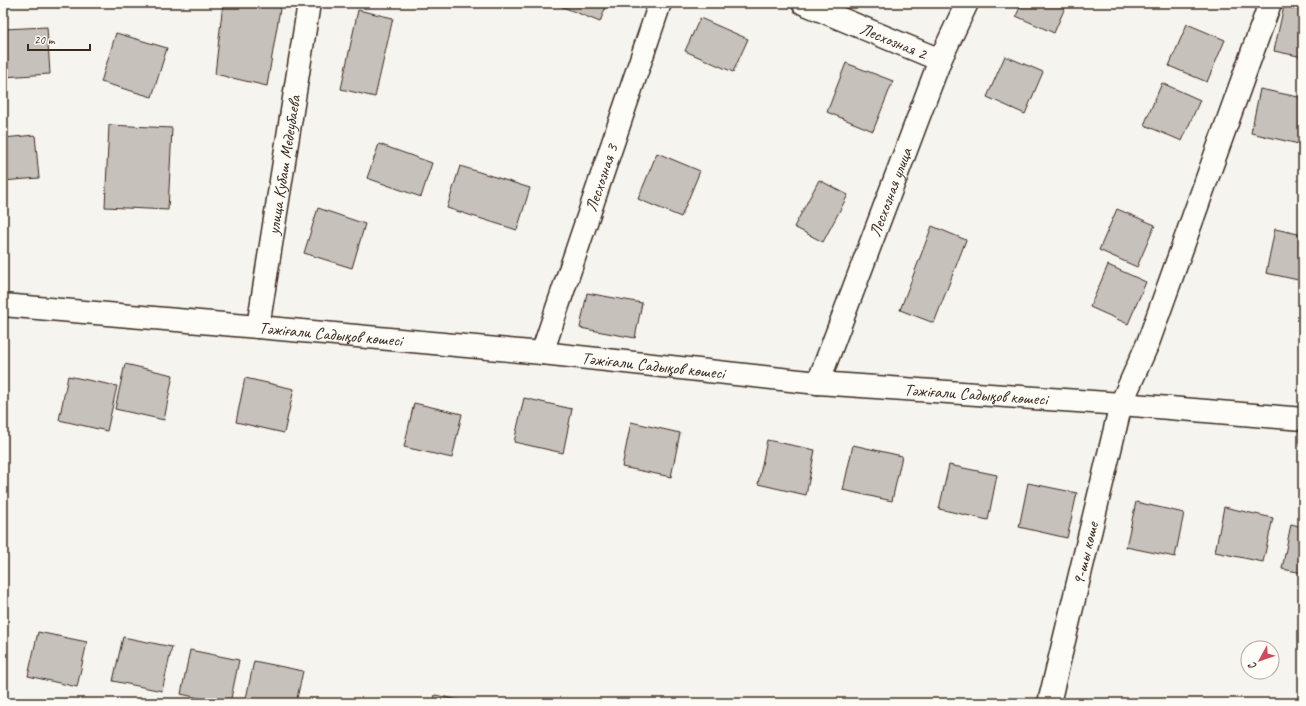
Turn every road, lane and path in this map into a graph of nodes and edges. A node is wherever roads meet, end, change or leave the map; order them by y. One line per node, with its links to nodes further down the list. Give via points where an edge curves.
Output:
1 (308, 3): 8 (street, улица Кубаш Медеубаева)
2 (660, 3): 9 (street, Лесхозная 3)
3 (803, 3): 6 (street, Лесхозная 2)
4 (967, 3): 6 (street, Лесхозная улица)
5 (1270, 3): 11 (street, 9-шы көше, via 1148,343)
6 (940, 60): 10 (street, Лесхозная улица)
7 (3, 305): 8 (street, Тәжіғали Садықов көшесі)
8 (258, 327): 9 (street, Тәжіғали Садықов көшесі)
9 (542, 353): 10 (street, Тәжіғали Садықов көшесі)
10 (818, 383): 11 (street, Тәжіғали Садықов көшесі)
11 (1121, 404): 12 (street, Тәжіғали Садықов көшесі); 13 (street, 9-шы көше)
12 (1303, 419)
13 (1049, 703)

